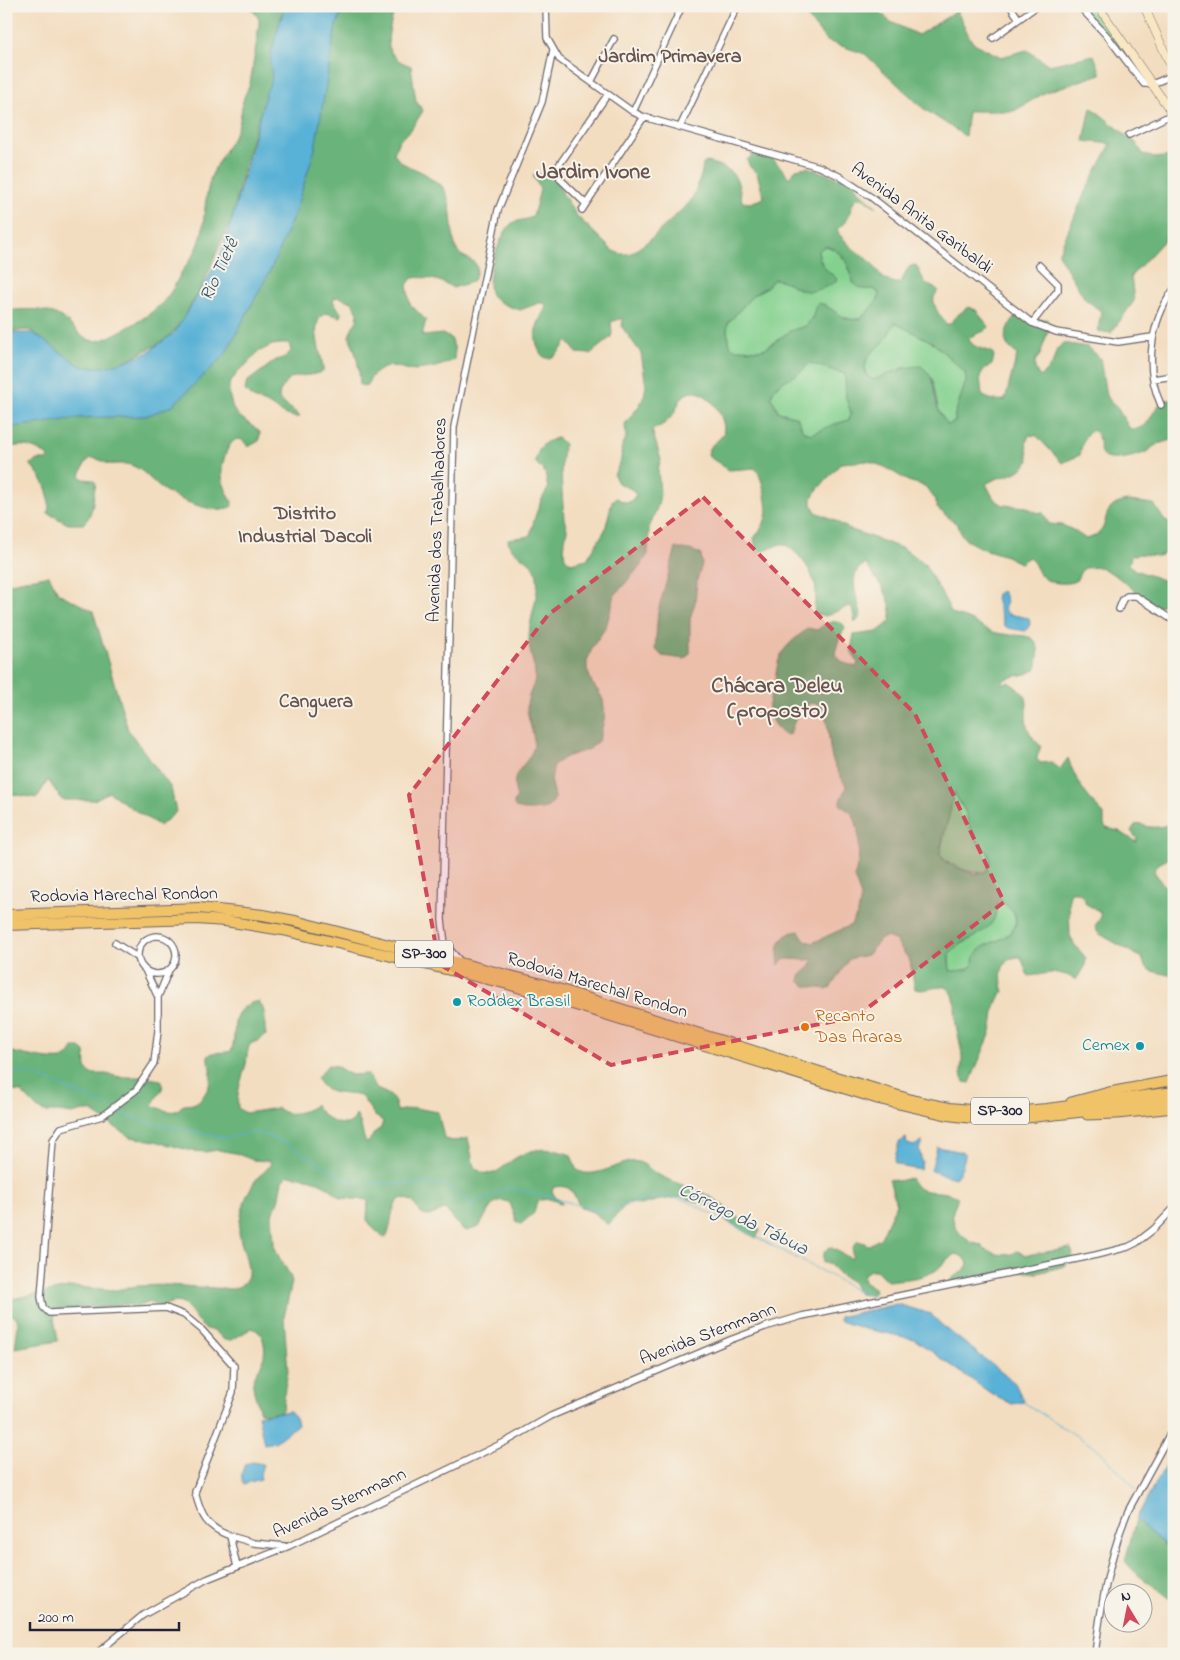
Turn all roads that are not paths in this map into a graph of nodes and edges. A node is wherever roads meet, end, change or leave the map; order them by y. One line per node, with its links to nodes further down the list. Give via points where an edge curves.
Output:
1 (546, 6): 12 (street, via 547,38)
2 (682, 6): 17 (street)
3 (729, 6): 20 (street, via 736,9)
4 (1010, 6): 9 (street)
5 (1037, 6): 9 (street)
6 (1078, 6): 15 (street, via 1108,37 1144,84)
7 (1098, 6): 15 (street)
8 (1144, 6): 13 (street)
9 (1019, 19): 10 (street)
10 (993, 38)
11 (614, 39): 14 (street)
12 (553, 50): 14 (street, Avenida Anita Garibaldi, via 559,59); 34 (street, Avenida dos Trabalhadores, via 542,102 498,210 454,427 442,920)
13 (1174, 74): 15 (street)
14 (591, 82): 16 (street, Avenida Anita Garibaldi)
15 (1152, 84): 18 (street)
16 (608, 94): 17 (street, Avenida Anita Garibaldi); 19 (street, via 559,165 560,179 584,207)
17 (633, 112): 19 (street, Avenida Anita Garibaldi)
18 (1173, 115): 21 (street)
19 (644, 117): 20 (street, Avenida Anita Garibaldi)
20 (680, 127): 24 (street, Avenida Anita Garibaldi, via 820,167 839,176 871,197)
21 (1129, 135)
22 (1039, 265): 24 (street, via 1058,284 1058,290)
23 (1174, 289): 25 (street)
24 (1032, 323): 25 (street, Avenida Anita Garibaldi, via 1056,332 1118,342)
25 (1152, 337): 27 (street)
26 (1174, 376): 27 (street)
27 (1153, 379): 28 (street)
28 (1161, 405)
29 (1119, 609): 30 (street, via 1123,598 1136,596)
30 (1174, 621)
31 (6, 916): 35 (highway, Rodovia Marechal Rondon / SP-300, via 173,908 230,910 295,921)
32 (6, 925): 45 (highway, Rodovia Marechal Rondon / SP-300, via 197,919 283,930 508,984 913,1108 981,1119 1012,1119)
33 (116, 943): 36 (street)
34 (445, 944): 35 (street, via 438,951); 37 (street)
35 (427, 954): 37 (highway, Rodovia Marechal Rondon / SP-300)
36 (137, 957): 38 (street, via 144,941 163,937 176,952 174,965); 39 (street)
37 (461, 963): 45 (highway, Rodovia Marechal Rondon / SP-300, via 542,984 915,1101 981,1111)
38 (169, 970): 39 (street, via 158,974); 40 (street)
39 (146, 972): 40 (street)
40 (158, 997): 48 (street, via 154,1063 136,1090 102,1116 61,1128 53,1140 41,1297 43,1307 50,1313 166,1308 184,1315 202,1330 234,1366 233,1392 195,1492 205,1521)
41 (1174, 1080): 45 (main road, via 1109,1092)
42 (1174, 1092): 45 (highway, Rodovia Marechal Rondon / SP-300)
43 (1174, 1099): 45 (highway, Rodovia Marechal Rondon / SP-300)
44 (1174, 1108): 45 (main road, via 1116,1114)
45 (1048, 1112)
46 (1174, 1208): 49 (street, Avenida Stemmann, via 1154,1229 1128,1247 802,1316 730,1340 551,1416)
47 (1174, 1426): 52 (street, via 1128,1511 1112,1554)
48 (230, 1536): 49 (street); 50 (street)
49 (287, 1547): 50 (street, Avenida Stemmann)
50 (237, 1567): 51 (street, Avenida Stemmann, via 160,1604)
51 (96, 1654)
52 (1095, 1654)

